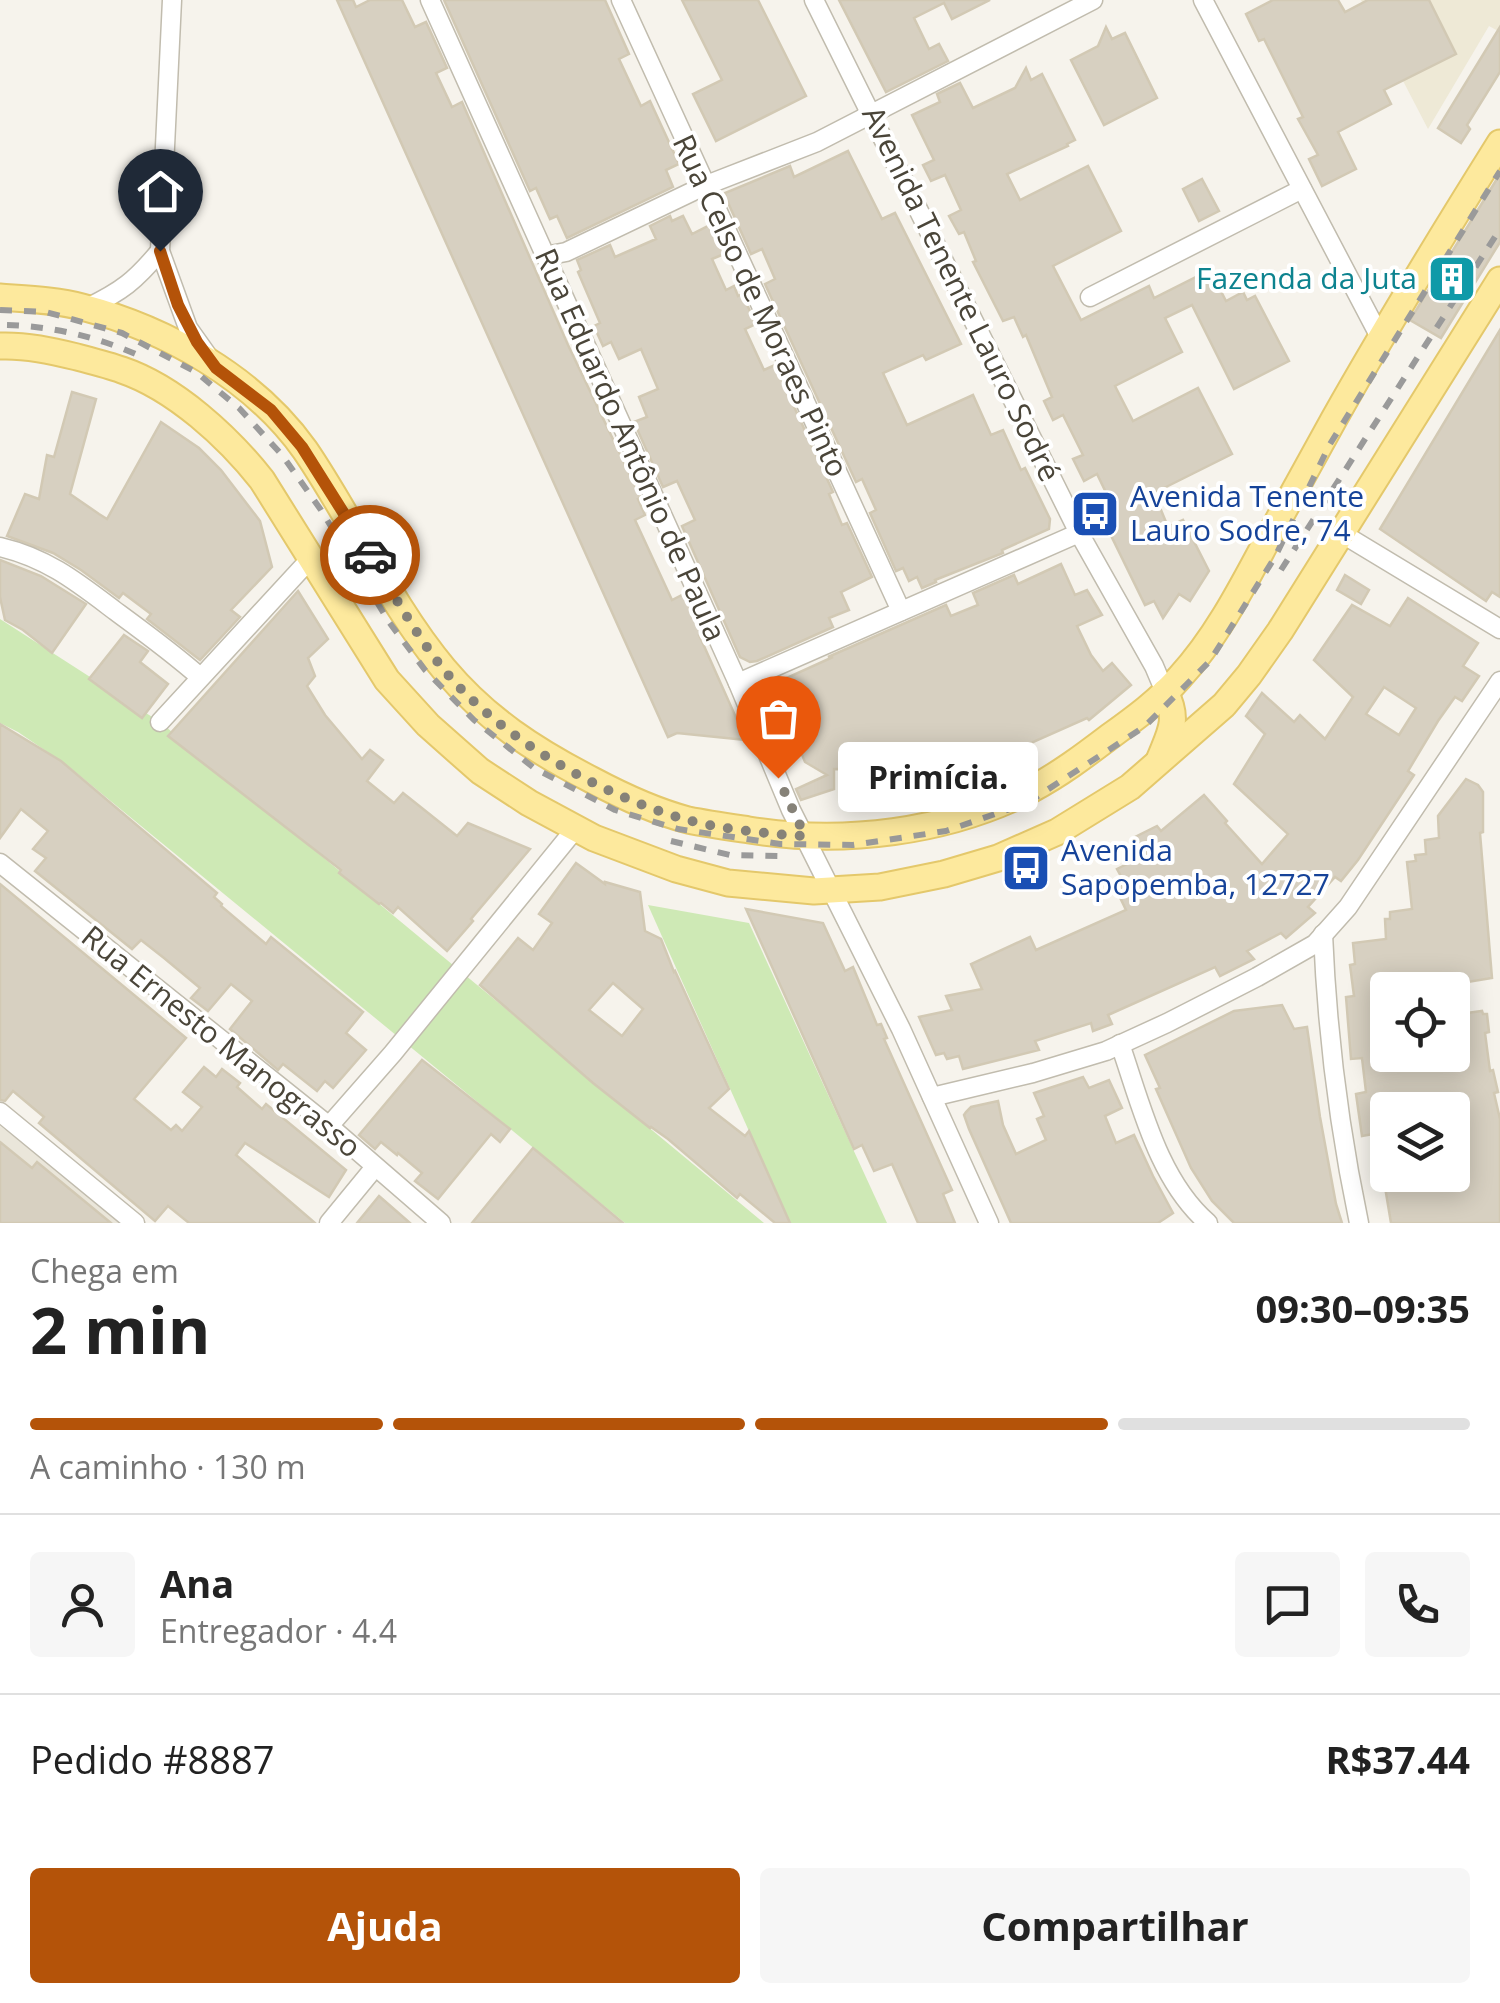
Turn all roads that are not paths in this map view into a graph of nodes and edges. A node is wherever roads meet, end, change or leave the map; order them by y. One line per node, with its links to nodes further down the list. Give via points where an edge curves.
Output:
1 (172, 0): 11 (street)
2 (430, 0): 12 (street, Rua Eduardo Antônio de Paula)
3 (621, 0): 9 (street, Rua Celso de Moraes Pinto)
4 (814, 0): 7 (street, Avenida Tenente Lauro Sodré)
5 (1093, 0): 7 (street)
6 (1203, 0): 10 (street)
7 (872, 114): 9 (street); 20 (street, Avenida Tenente Lauro Sodré)
8 (1500, 144): 17 (main road)
9 (704, 186): 12 (street); 24 (street, Rua Celso de Moraes Pinto)
10 (1302, 189): 14 (street); 17 (street)
11 (160, 251): 16 (street, via 119,292); 19 (street, via 188,328)
12 (545, 256): 28 (street, Rua Eduardo Antônio de Paula)
13 (1500, 280): 21 (main road)
14 (1090, 296)
15 (0, 297): 16 (main road)
16 (87, 308): 19 (main road, via 180,344)
17 (1380, 338): 29 (main road, via 1230,608)
18 (0, 346): 23 (main road, via 125,370 171,395 240,452)
19 (216, 368): 33 (main road, via 271,410 302,447 441,666 507,731 623,796 685,819)
20 (1079, 533): 24 (street); 29 (street, Avenida Tenente Lauro Sodré)
21 (1341, 533): 25 (street); 31 (main road, via 1250,675)
22 (0, 547): 26 (street, via 60,570)
23 (312, 558): 26 (street); 32 (main road, via 386,680 428,725 480,771)
24 (901, 611): 28 (street)
25 (1500, 629)
26 (200, 677): 30 (street)
27 (1500, 681): 36 (street, via 1348,907)
28 (738, 682): 33 (street, Rua Eduardo Antônio de Paula)
29 (1164, 692): 31 (main road, via 1174,716); 33 (main road, via 1072,766 1028,791 925,826)
30 (160, 722)
31 (1158, 762): 35 (main road, via 1057,832 998,858 880,887)
32 (576, 828): 35 (main road, via 728,883); 40 (street)
33 (805, 836): 35 (street, Rua Eduardo Antônio de Paula)
34 (0, 863): 40 (street, Rua Ernesto Manograsso)
35 (832, 890): 38 (street, Rua Eduardo Antônio de Paula)
36 (1323, 934): 37 (street, via 1257,977); 47 (street, via 1345,1159)
37 (1120, 1044): 38 (street); 46 (street, via 1170,1174)
38 (932, 1097): 45 (street, Rua Eduardo Antônio de Paula)
39 (0, 1112): 42 (street)
40 (329, 1126): 41 (street, Rua Ernesto Manograsso)
41 (375, 1167): 43 (street); 44 (street, Rua Ernesto Manograsso)
42 (135, 1223)
43 (330, 1223)
44 (442, 1223)
45 (990, 1223)
46 (1208, 1223)
47 (1359, 1223)

